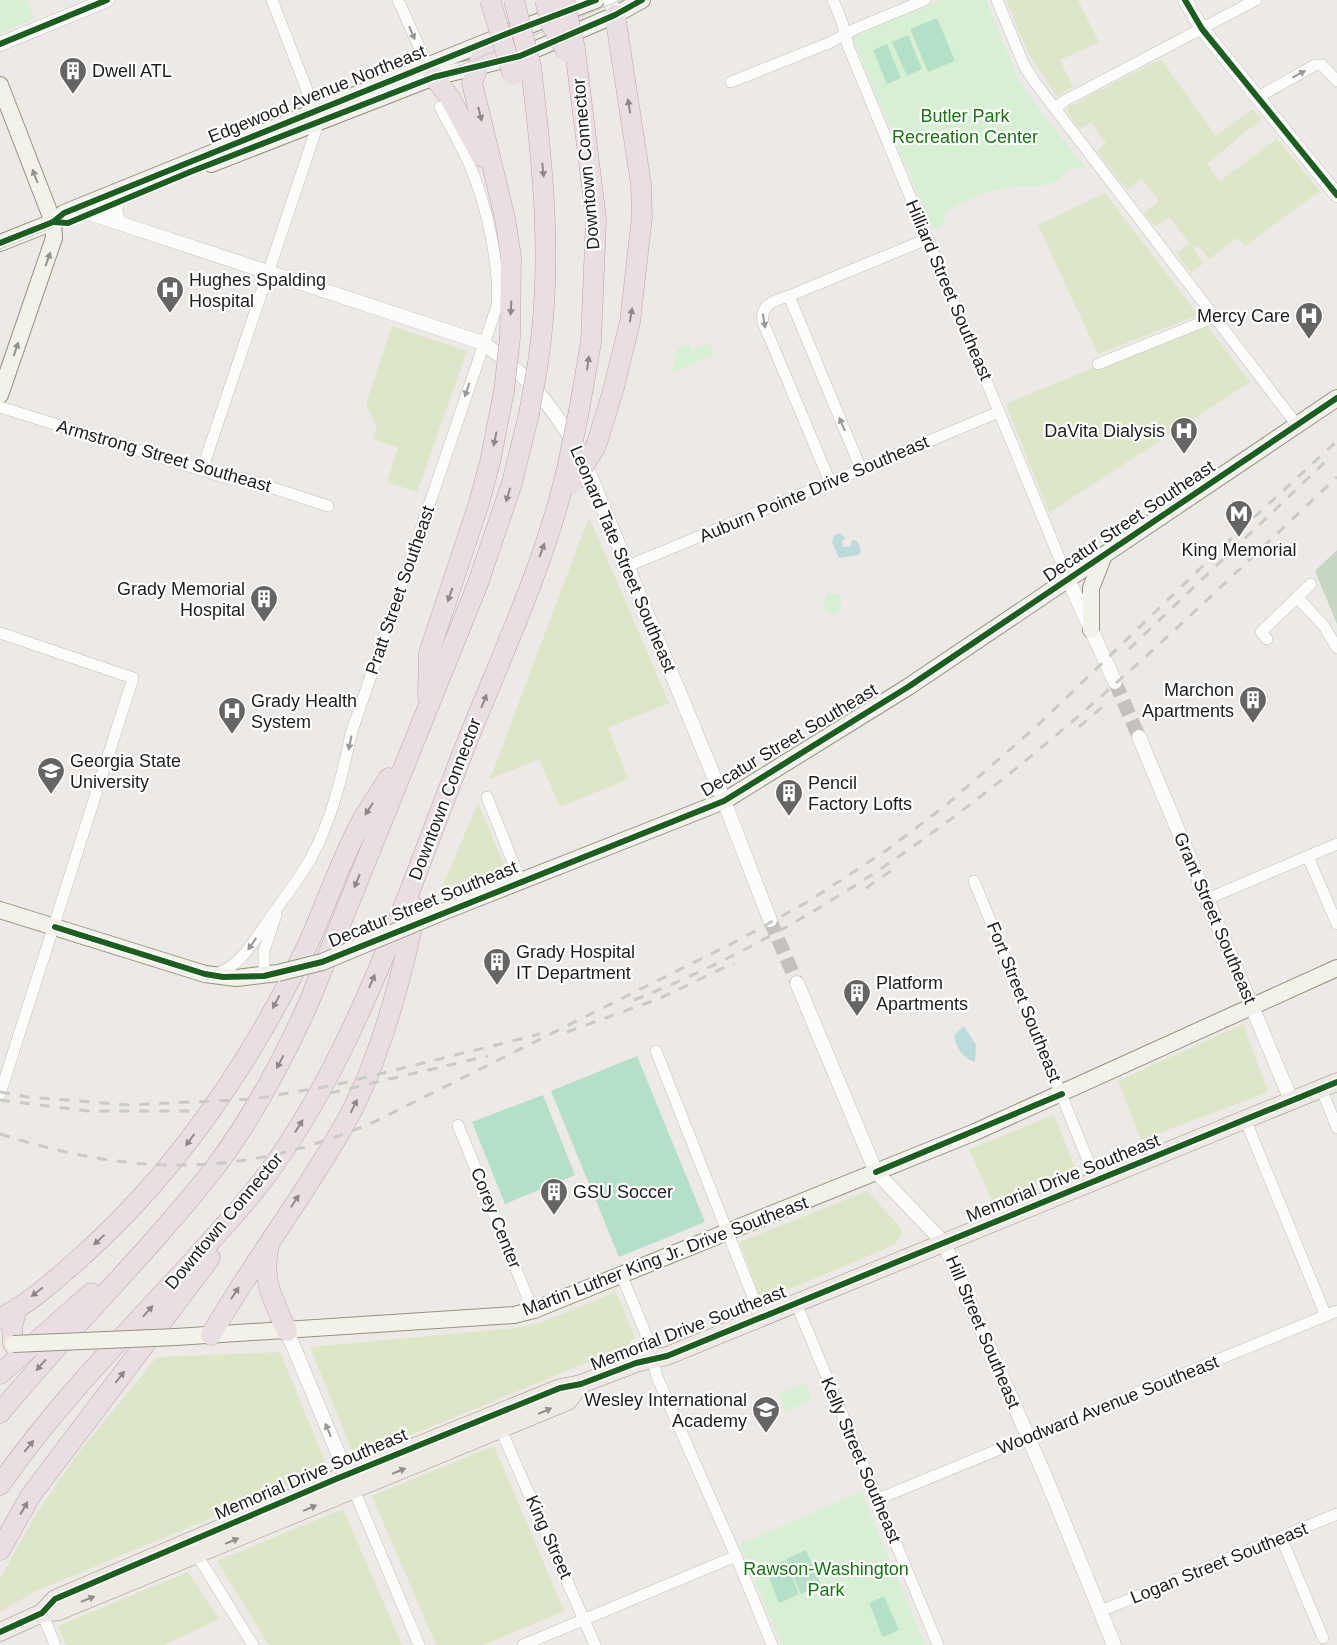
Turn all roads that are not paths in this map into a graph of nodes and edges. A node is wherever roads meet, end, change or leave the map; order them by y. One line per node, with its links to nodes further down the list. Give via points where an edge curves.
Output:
1 (107, 0): 19 (street)
2 (272, 0): 30 (street)
3 (398, 0): 23 (street, one-way to 23)
4 (490, 0): 22 (highway, bridge)
5 (514, 0): 22 (highway, bridge)
6 (545, 0): 20 (highway, bridge, via 551,24)
7 (564, 0): 20 (highway, bridge)
8 (596, 0): 17 (main road, Edgewood Avenue Northeast)
9 (642, 0): 15 (main road, Edgewood Avenue Northeast)
10 (833, 0): 18 (street, Hilliard Street Southeast)
11 (925, 0): 18 (street)
12 (997, 0): 29 (street, via 1024,65)
13 (1185, 0): 16 (street)
14 (1256, 0): 16 (street)
15 (612, 8): 21 (main road, Edgewood Avenue Northeast, via 520,56); 51 (highway, one-way to 15, bridge, via 596,446 630,322 642,217 641,184)
16 (1202, 29): 27 (street); 29 (street)
17 (506, 34): 21 (highway, via 486,51); 23 (main road, Edgewood Avenue Northeast)
18 (845, 34): 25 (street); 37 (street, Hilliard Street Southeast)
19 (0, 44)
20 (571, 51): 51 (highway, Downtown Connector, one-way to 20, bridge, via 591,342 596,248 596,219 577,70)
21 (476, 67): 23 (main road, Edgewood Avenue Northeast); 31 (highway, one-way to 31, via 472,83)
22 (522, 71): 64 (highway, one-way to 64, bridge, via 537,122 546,232 538,363 522,447 498,527)
23 (430, 72): 30 (main road, Edgewood Avenue Northeast); 31 (highway, via 450,98 473,138)
24 (1337, 81): 27 (street, one-way to 24, via 1315,65 1322,65)
25 (731, 82)
26 (0, 85): 35 (main road, one-way to 26)
27 (1258, 97): 32 (street)
28 (440, 107): 42 (street, Pratt Street Southeast, via 478,188 497,271 497,306)
29 (1055, 108): 41 (street)
30 (316, 118): 33 (main road, Edgewood Avenue Northeast); 35 (main road, Edgewood Avenue Northeast, via 64,213); 39 (street)
31 (497, 194): 64 (highway, one-way to 64, bridge, via 505,218 511,257 510,338 504,391 479,503 429,653)
32 (1337, 194)
33 (117, 202): 34 (main road, Edgewood Avenue Northeast); 36 (street, via 115,212)
34 (89, 214): 35 (main road, Edgewood Avenue Northeast, via 68,223); 36 (street, Leonard Tate Street Southeast)
35 (52, 222): 38 (main road, Edgewood Avenue Northeast); 44 (main road, one-way to 35, via 52,246)
36 (119, 222): 39 (street, Leonard Tate Street Southeast)
37 (927, 239): 40 (street); 47 (street, Hilliard Street Southeast)
38 (0, 243)
39 (269, 272): 42 (street, Leonard Tate Street Southeast); 49 (street)
40 (789, 296): 50 (street, one-way to 40); 52 (street, one-way to 52, via 768,305 762,314 763,322)
41 (1215, 318): 43 (street); 48 (street)
42 (483, 344): 55 (street, Leonard Tate Street Southeast, via 515,366 563,423 584,460); 75 (street, Pratt Street Southeast, one-way to 75, via 351,734 335,802 311,858)
43 (1098, 364)
44 (0, 395)
45 (1337, 398): 48 (main road, Decatur Street Southeast)
46 (0, 407): 49 (street, Armstrong Street Southeast)
47 (999, 412): 50 (street, Auburn Pointe Drive Southeast); 56 (street, Hilliard Street Southeast)
48 (1297, 425): 54 (main road, Decatur Street Southeast)
49 (202, 470): 53 (street, Armstrong Street Southeast, via 230,479 242,478)
50 (861, 470): 52 (street, Auburn Pointe Drive Southeast)
51 (570, 476): 69 (highway, Downtown Connector, one-way to 51)
52 (830, 482): 55 (street, Auburn Pointe Drive Southeast)
53 (328, 506)
54 (1104, 555): 56 (main road, Decatur Street Southeast); 59 (main road, via 1091,588)
55 (628, 566): 68 (street, Leonard Tate Street Southeast)
56 (1068, 580): 59 (street); 68 (main road, Decatur Street Southeast, via 908,687)
57 (1311, 584): 58 (street)
58 (1298, 598): 61 (street, via 1261,632); 62 (street, via 1324,626)
59 (1091, 630): 63 (street)
60 (0, 633): 79 (street, via 133,678)
61 (1267, 639)
62 (1337, 648)
63 (1115, 682)
64 (428, 707): 66 (highway)
65 (1139, 737): 74 (street, Grant Street Southeast)
66 (414, 738): 96 (highway, one-way to 96, via 295,1034 235,1137); 103 (highway, one-way to 103, via 362,820 308,944 220,1097 169,1167 134,1206 78,1260)
67 (487, 797): 72 (street)
68 (724, 801): 72 (main road, Decatur Street Southeast); 77 (street)
69 (434, 828): 95 (highway, Downtown Connector, one-way to 69, via 306,1113 348,1033); 98 (highway, one-way to 69, via 347,1120 361,1090 404,962)
70 (1337, 844): 71 (street)
71 (1308, 857): 74 (street); 78 (street)
72 (520, 880): 81 (main road, Decatur Street Southeast, bridge, via 322,962)
73 (974, 880): 88 (street, Fort Street Southeast)
74 (1207, 899): 84 (street, Grant Street Southeast)
75 (280, 904): 81 (street, via 264,951); 82 (street, Pratt Street Southeast, one-way to 82, via 239,961)
76 (0, 910): 79 (main road, Decatur Street Southeast)
77 (770, 920)
78 (1337, 924)
79 (55, 927): 82 (main road, Decatur Street Southeast); 87 (street)
80 (1337, 968): 84 (main road, Martin Luther King Jr. Drive Southeast)
81 (271, 974): 82 (main road, Decatur Street Southeast, via 236,978)
82 (212, 975)
83 (797, 983): 93 (street, Hill Street Southeast)
84 (1252, 1007): 88 (main road, Martin Luther King Jr. Drive Southeast); 89 (street, Grant Street Southeast)
85 (656, 1051): 97 (street)
86 (1329, 1085): 89 (main road, Memorial Drive Southeast); 92 (street)
87 (0, 1094)
88 (1062, 1094): 93 (main road, Martin Luther King Jr. Drive Southeast); 94 (street, Fort Street Southeast)
89 (1291, 1100): 90 (main road, Memorial Drive Southeast)
90 (1245, 1119): 94 (main road, Memorial Drive Southeast); 104 (street)
91 (458, 1125): 102 (street, Corey Center)
92 (1337, 1128)
93 (876, 1172): 97 (main road, Martin Luther King Jr. Drive Southeast); 99 (street, Hill Street Southeast)
94 (1096, 1180): 99 (main road, Memorial Drive Southeast)
95 (262, 1181): 116 (highway, Downtown Connector, one-way to 95, via 50,1420); 120 (highway, one-way to 95, via 37,1487 192,1283)
96 (190, 1198): 110 (highway, via 145,1244); 112 (highway, one-way to 112)
97 (728, 1232): 100 (main road, Martin Luther King Jr. Drive Southeast); 105 (street)
98 (270, 1240): 106 (highway, via 266,1282); 107 (highway, one-way to 98)
99 (944, 1243): 101 (main road, Memorial Drive Southeast); 114 (street, Hill Street Southeast)
100 (622, 1276): 102 (main road, Martin Luther King Jr. Drive Southeast); 109 (street)
101 (796, 1303): 105 (main road, Memorial Drive Southeast); 117 (street, Kelly Street Southeast)
102 (533, 1310): 106 (main road, Martin Luther King Jr. Drive Southeast)
103 (6, 1311): 108 (highway, via 12,1327)
104 (1332, 1313): 114 (street, Woodward Avenue Southeast)
105 (761, 1317): 109 (main road, Memorial Drive Southeast)
106 (287, 1331): 107 (main road, Martin Luther King Jr. Drive Southeast); 115 (street, one-way to 106)
107 (210, 1335): 108 (main road, Martin Luther King Jr. Drive Southeast, bridge)
108 (8, 1343)
109 (653, 1360): 111 (main road, Memorial Drive Southeast, via 636,1363); 122 (street, via 657,1377)
110 (0, 1374)
111 (581, 1384): 113 (main road, Memorial Drive Southeast, one-way to 111, via 568,1401); 115 (main road, Memorial Drive Southeast, via 560,1388)
112 (0, 1413)
113 (501, 1430): 115 (main road, Memorial Drive Southeast, one-way to 113); 125 (street, King Street)
114 (1028, 1438): 117 (street, Woodward Avenue Southeast); 123 (street, Hill Street Southeast)
115 (350, 1482): 121 (main road, Memorial Drive Southeast, one-way to 115); 124 (main road, Memorial Drive Southeast, via 55,1599); 130 (street)
116 (0, 1485)
117 (878, 1499): 134 (street, Kelly Street Southeast)
118 (1337, 1514): 119 (street, Logan Street Southeast)
119 (1282, 1537): 123 (street, Logan Street Southeast); 127 (street)
120 (0, 1550)
121 (197, 1555): 124 (main road, Memorial Drive Southeast, one-way to 121, via 59,1611); 129 (street)
122 (736, 1556): 125 (street); 133 (street)
123 (1101, 1611): 135 (street, Hill Street Southeast)
124 (42, 1613): 126 (main road, Memorial Drive Southeast); 128 (street)
125 (585, 1619): 131 (street); 132 (street, King Street)
126 (0, 1632)
127 (1323, 1638)
128 (55, 1645)
129 (253, 1645)
130 (419, 1645)
131 (523, 1645)
132 (596, 1645)
133 (772, 1645)
134 (938, 1645)
135 (1114, 1645)

